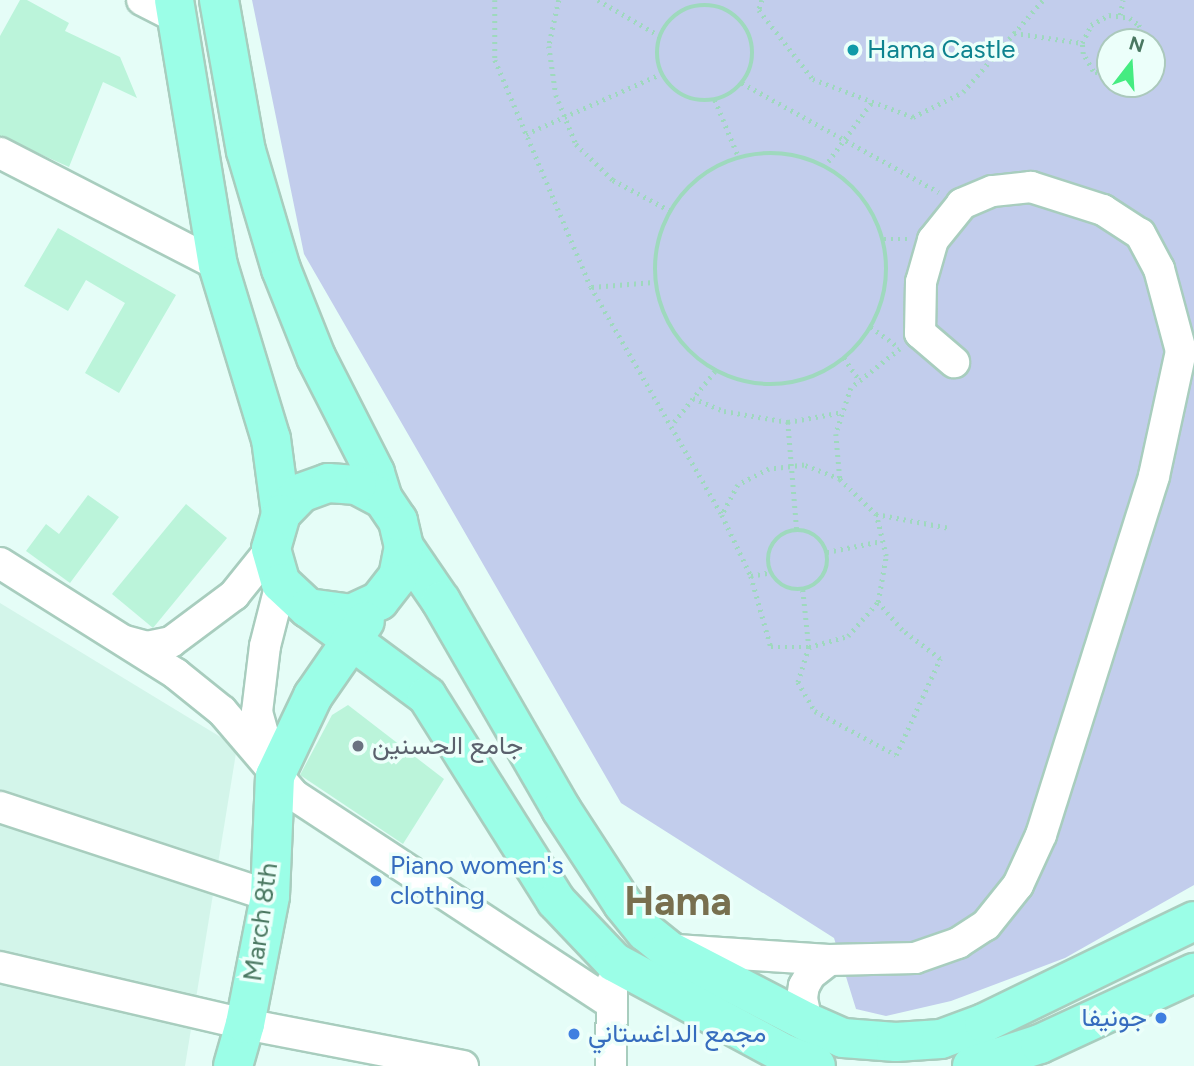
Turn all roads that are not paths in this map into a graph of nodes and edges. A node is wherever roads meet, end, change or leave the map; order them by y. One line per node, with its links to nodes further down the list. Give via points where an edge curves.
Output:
1 (219, 0): 6 (main road, via 246,151 281,269 321,368 375,473)
2 (163, 5): 4 (main road)
3 (0, 153): 4 (street)
4 (218, 265): 9 (main road, via 271,439)
5 (954, 362): 20 (street, via 910,341 933,240 962,204 992,191 1031,187 1103,210 1140,234 1159,269 1181,351 1154,476 1041,835 1018,886 986,925 958,943 915,958)
6 (383, 499): 7 (main road, via 398,521); 9 (main road, via 357,485 328,483 301,493)
7 (404, 547): 10 (main road, via 398,577); 19 (main road, via 616,894 646,932)
8 (0, 563): 11 (street)
9 (285, 564): 10 (main road, via 344,615); 11 (street, via 171,642 147,647); 12 (main road); 15 (street, via 265,646 257,712)
10 (379, 601): 12 (main road)
11 (118, 640): 15 (street, via 176,674 222,711)
12 (352, 640): 13 (main road); 14 (main road)
13 (313, 696): 14 (main road, via 336,684 363,678); 15 (main road)
14 (426, 696): 21 (main road, via 556,901)
15 (275, 776): 17 (main road, March 8th); 24 (street, via 294,794)
16 (0, 807): 17 (street)
17 (270, 895): 26 (main road, March 8th)
18 (1194, 921): 25 (main road, via 941,1039 843,1038)
19 (668, 950): 20 (street); 25 (main road)
20 (829, 960): 25 (street, via 804,986)
21 (614, 962): 24 (street); 29 (main road)
22 (0, 967): 26 (street)
23 (1194, 973): 27 (main road)
24 (609, 1002): 32 (street)
25 (807, 1021)
26 (245, 1024): 28 (street); 30 (main road, March 8th)
27 (1039, 1055): 33 (main road)
28 (352, 1056): 31 (street)
29 (795, 1062)
30 (233, 1066)
31 (460, 1066)
32 (611, 1066)
33 (972, 1066)

